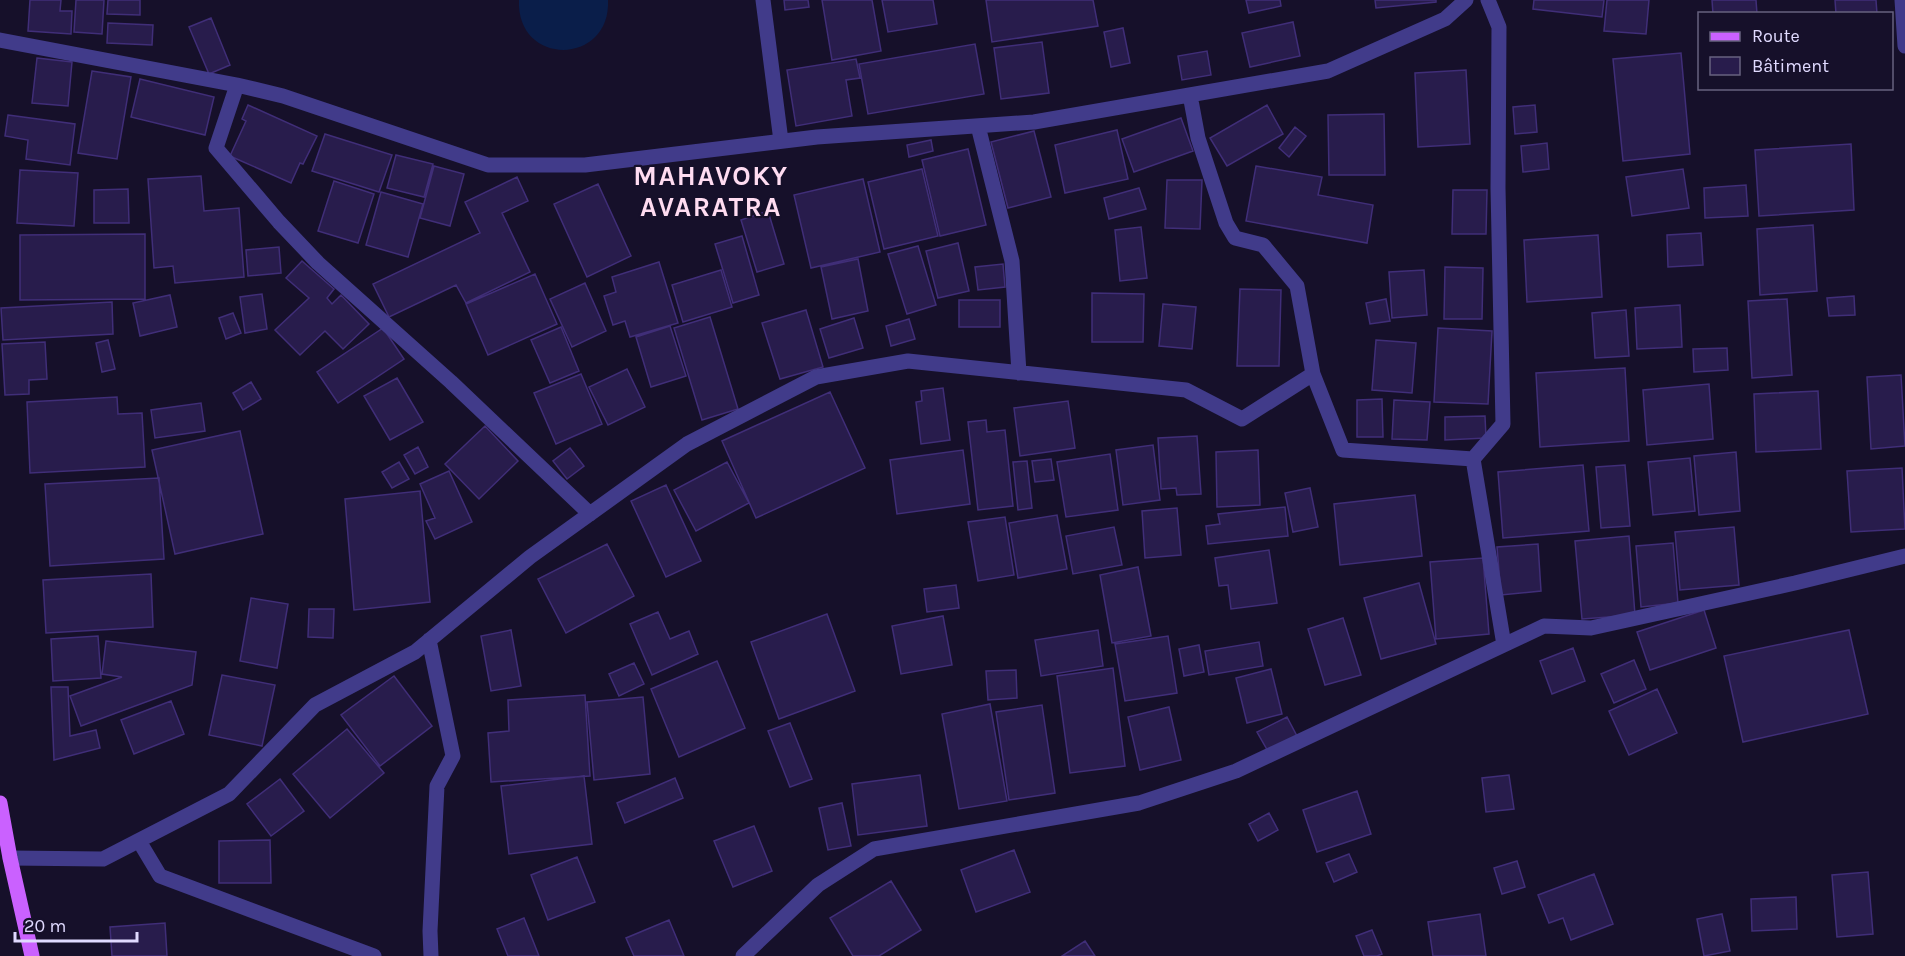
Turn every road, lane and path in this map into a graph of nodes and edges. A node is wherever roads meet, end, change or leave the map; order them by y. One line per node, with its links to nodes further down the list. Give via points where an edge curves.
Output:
1 (763, 0): 10 (street)
2 (1466, 0): 8 (street, via 1445,19 1328,71)
3 (1488, 0): 13 (street, via 1499,27 1503,424)
4 (1902, 0): 6 (street)
5 (0, 40): 7 (street)
6 (1905, 46)
7 (237, 85): 10 (street, via 283,96 488,165 585,165); 14 (street, via 216,147 318,263)
8 (1190, 95): 9 (street, via 1034,122); 12 (street, via 1198,138 1226,223 1236,238 1263,245 1298,286)
9 (978, 126): 10 (street); 11 (street, via 1012,261)
10 (781, 141)
11 (1019, 373): 12 (street, via 1186,390 1242,419); 14 (street, via 908,361 816,377 687,444)
12 (1313, 374): 13 (street, via 1343,450)
13 (1473, 459): 17 (street)
14 (590, 514): 16 (street, via 530,557)
15 (1905, 556): 17 (street, via 1591,628 1544,626)
16 (429, 640): 19 (street, via 315,705 229,794); 23 (street, via 453,756 437,786)
17 (1504, 645): 24 (street, via 1236,771 1150,799 874,849 818,885)
18 (0, 803): 20 (main road)
19 (139, 841): 20 (street, via 103,859); 22 (street, via 160,876)
20 (10, 858): 21 (main road)
21 (32, 956)
22 (374, 956)
23 (431, 956)
24 (743, 956)

